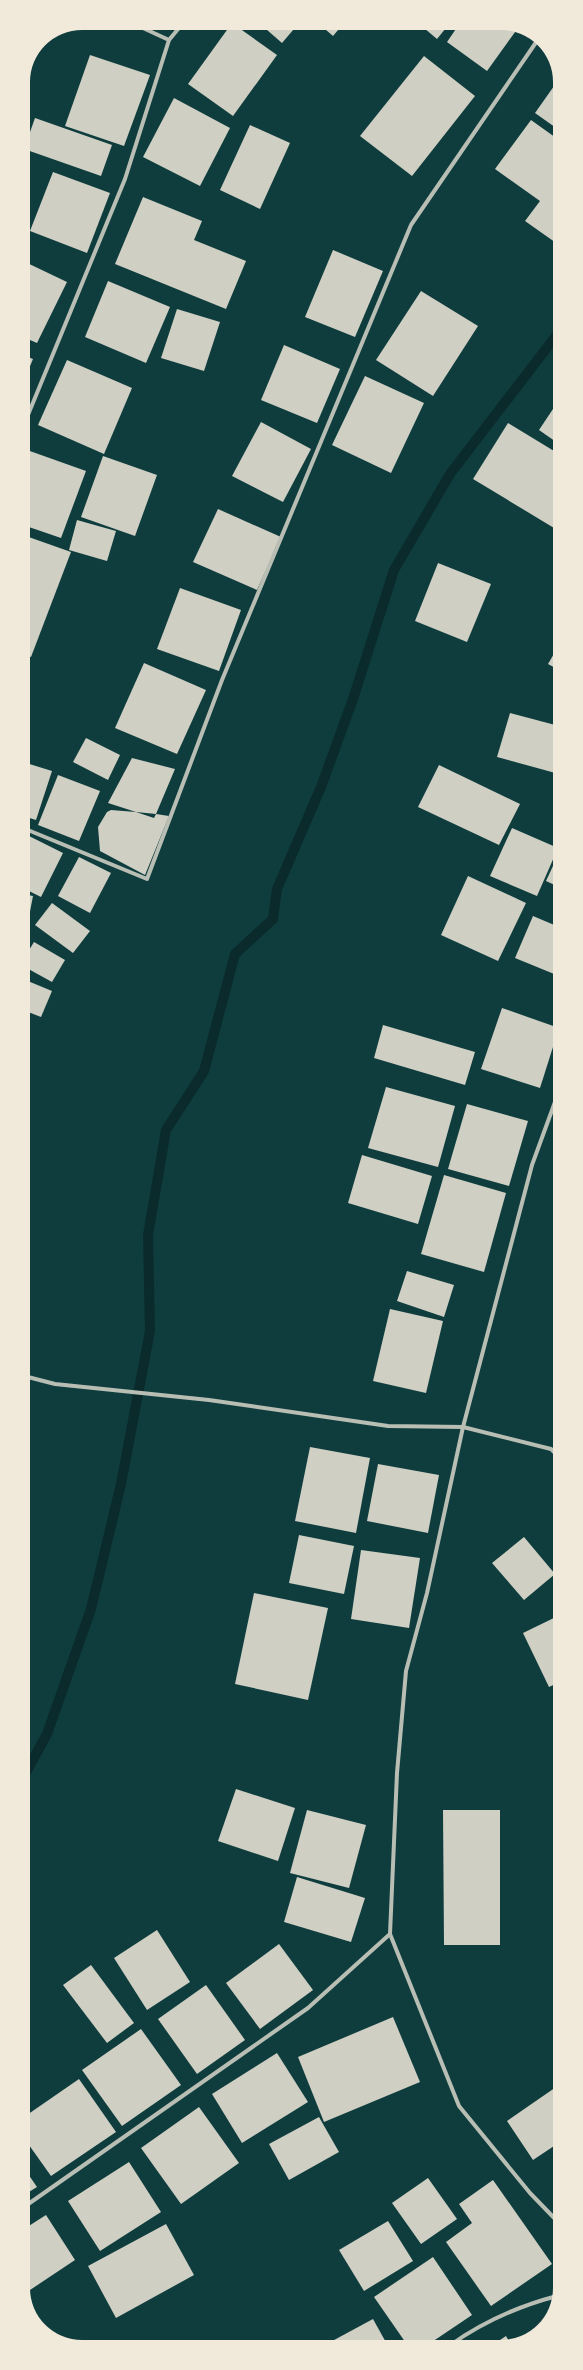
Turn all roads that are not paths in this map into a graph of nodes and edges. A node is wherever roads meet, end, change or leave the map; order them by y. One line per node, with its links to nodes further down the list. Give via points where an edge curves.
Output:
1 (147, 30): 3 (street)
2 (177, 30): 3 (street)
3 (169, 40): 5 (street, via 125,179)
4 (535, 43): 6 (street, via 411,225 222,680 147,879)
5 (30, 410)
6 (30, 831)
7 (553, 1107): 9 (street, via 532,1165)
8 (30, 1378): 9 (street, via 55,1384 209,1400 388,1426)
9 (463, 1427): 10 (street); 11 (street, via 427,1593 406,1671 397,1773)
10 (553, 1451)
11 (390, 1934): 12 (street, via 308,2008); 13 (street, via 460,2106 530,2193)
12 (30, 2203)
13 (553, 2217)
14 (552, 2297): 15 (street, via 533,2302)
15 (458, 2340)

